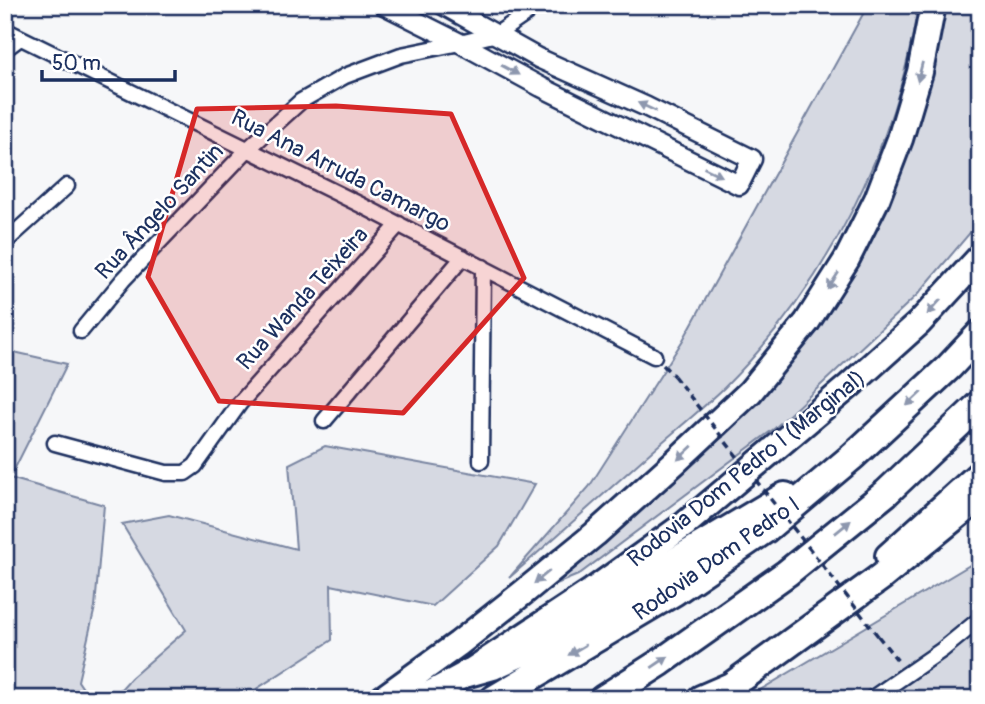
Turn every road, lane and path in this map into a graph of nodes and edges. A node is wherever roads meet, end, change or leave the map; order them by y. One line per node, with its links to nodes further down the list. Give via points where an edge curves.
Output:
1 (13, 5): 6 (path)
2 (384, 5): 10 (street)
3 (443, 5): 8 (street)
4 (535, 5): 8 (street, Rua Ângelo Santin)
5 (933, 5): 33 (highway, one-way to 33, via 920,72 877,199 847,259 807,322 750,392 674,464 524,592)
6 (5, 20)
7 (5, 30): 9 (street, Rua Ana Arruda Camargo)
8 (497, 34): 10 (street, Rua Ângelo Santin); 10 (street, one-way to 8, via 739,185 752,159 538,58)
9 (20, 38): 11 (street); 12 (street, Rua Ana Arruda Camargo)
10 (460, 43): 12 (street, Rua Ângelo Santin, via 401,55 345,76 301,101)
11 (5, 49)
12 (248, 149): 14 (street, Rua Ana Arruda Camargo); 19 (street, Rua Ângelo Santin, via 123,280)
13 (67, 186): 15 (street)
14 (399, 224): 16 (street, Rua Ana Arruda Camargo); 25 (street, Rua Wanda Teixeira, via 240,403 195,466 185,473 166,473)
15 (5, 242)
16 (463, 257): 18 (street, Rua Ana Arruda Camargo); 24 (street)
17 (980, 257): 31 (highway, Rodovia Dom Pedro I (Marginal), one-way to 31, via 919,323 684,525)
18 (483, 267): 21 (street, Rua Ana Arruda Camargo); 27 (street)
19 (81, 331)
20 (980, 334): 26 (highway, Rodovia Dom Pedro I, one-way to 26)
21 (654, 356)
22 (674, 376): 32 (path, bridge)
23 (980, 404): 36 (highway, one-way to 23, via 787,573 886,493)
24 (324, 421)
25 (55, 443)
26 (853, 456): 31 (highway, via 519,654); 35 (highway, Rodovia Dom Pedro I, one-way to 35, via 766,529 674,592)
27 (481, 461)
28 (980, 473): 37 (highway, via 873,569)
29 (980, 496): 38 (highway, via 881,577 731,686)
30 (980, 619): 32 (street)
31 (468, 673): 34 (highway, Rodovia Dom Pedro I (Marginal))
32 (908, 673): 39 (street)
33 (382, 699)
34 (421, 699)
35 (494, 699)
36 (603, 699)
37 (692, 699)
38 (701, 699)
39 (871, 699)

